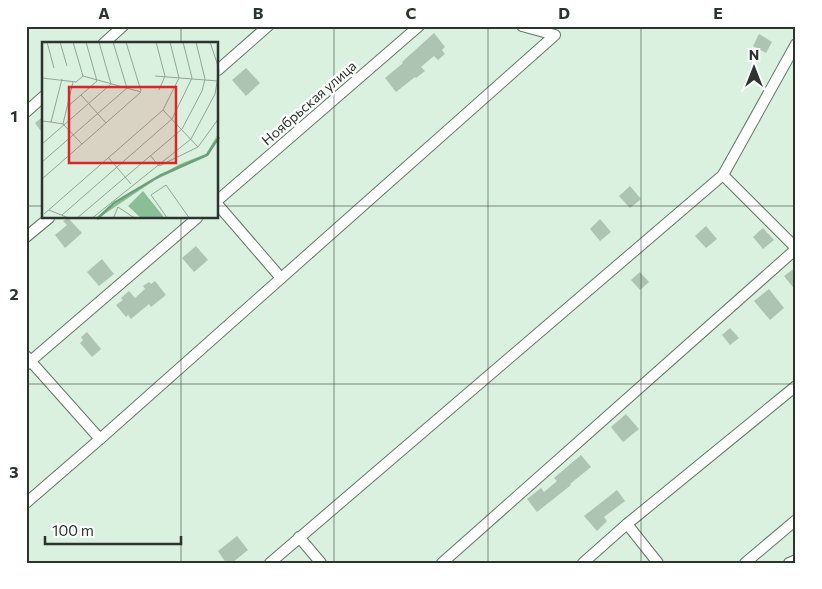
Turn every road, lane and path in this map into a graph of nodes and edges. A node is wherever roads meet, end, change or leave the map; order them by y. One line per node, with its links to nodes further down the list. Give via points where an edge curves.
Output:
1 (123, 26): 6 (street)
2 (268, 26): 8 (street)
3 (419, 26): 12 (street, Ноябрьская улица)
4 (522, 26): 5 (street)
5 (554, 30): 18 (street)
6 (105, 42)
7 (796, 44): 11 (street)
8 (219, 69)
9 (42, 98): 10 (street)
10 (26, 112)
11 (723, 174): 17 (street); 25 (street)
12 (219, 199)
13 (219, 206): 18 (street)
14 (48, 219): 16 (street)
15 (196, 219): 19 (street)
16 (26, 237)
17 (796, 248): 29 (street)
18 (280, 278): 21 (street)
19 (28, 361): 21 (street)
20 (796, 386): 24 (street)
21 (100, 439): 22 (street)
22 (26, 503)
23 (796, 520): 32 (street)
24 (627, 524): 30 (street); 31 (street)
25 (299, 537): 27 (street); 28 (street)
26 (796, 560): 33 (street)
27 (270, 563)
28 (321, 563)
29 (442, 563)
30 (583, 563)
31 (658, 563)
32 (745, 563)
33 (789, 563)

